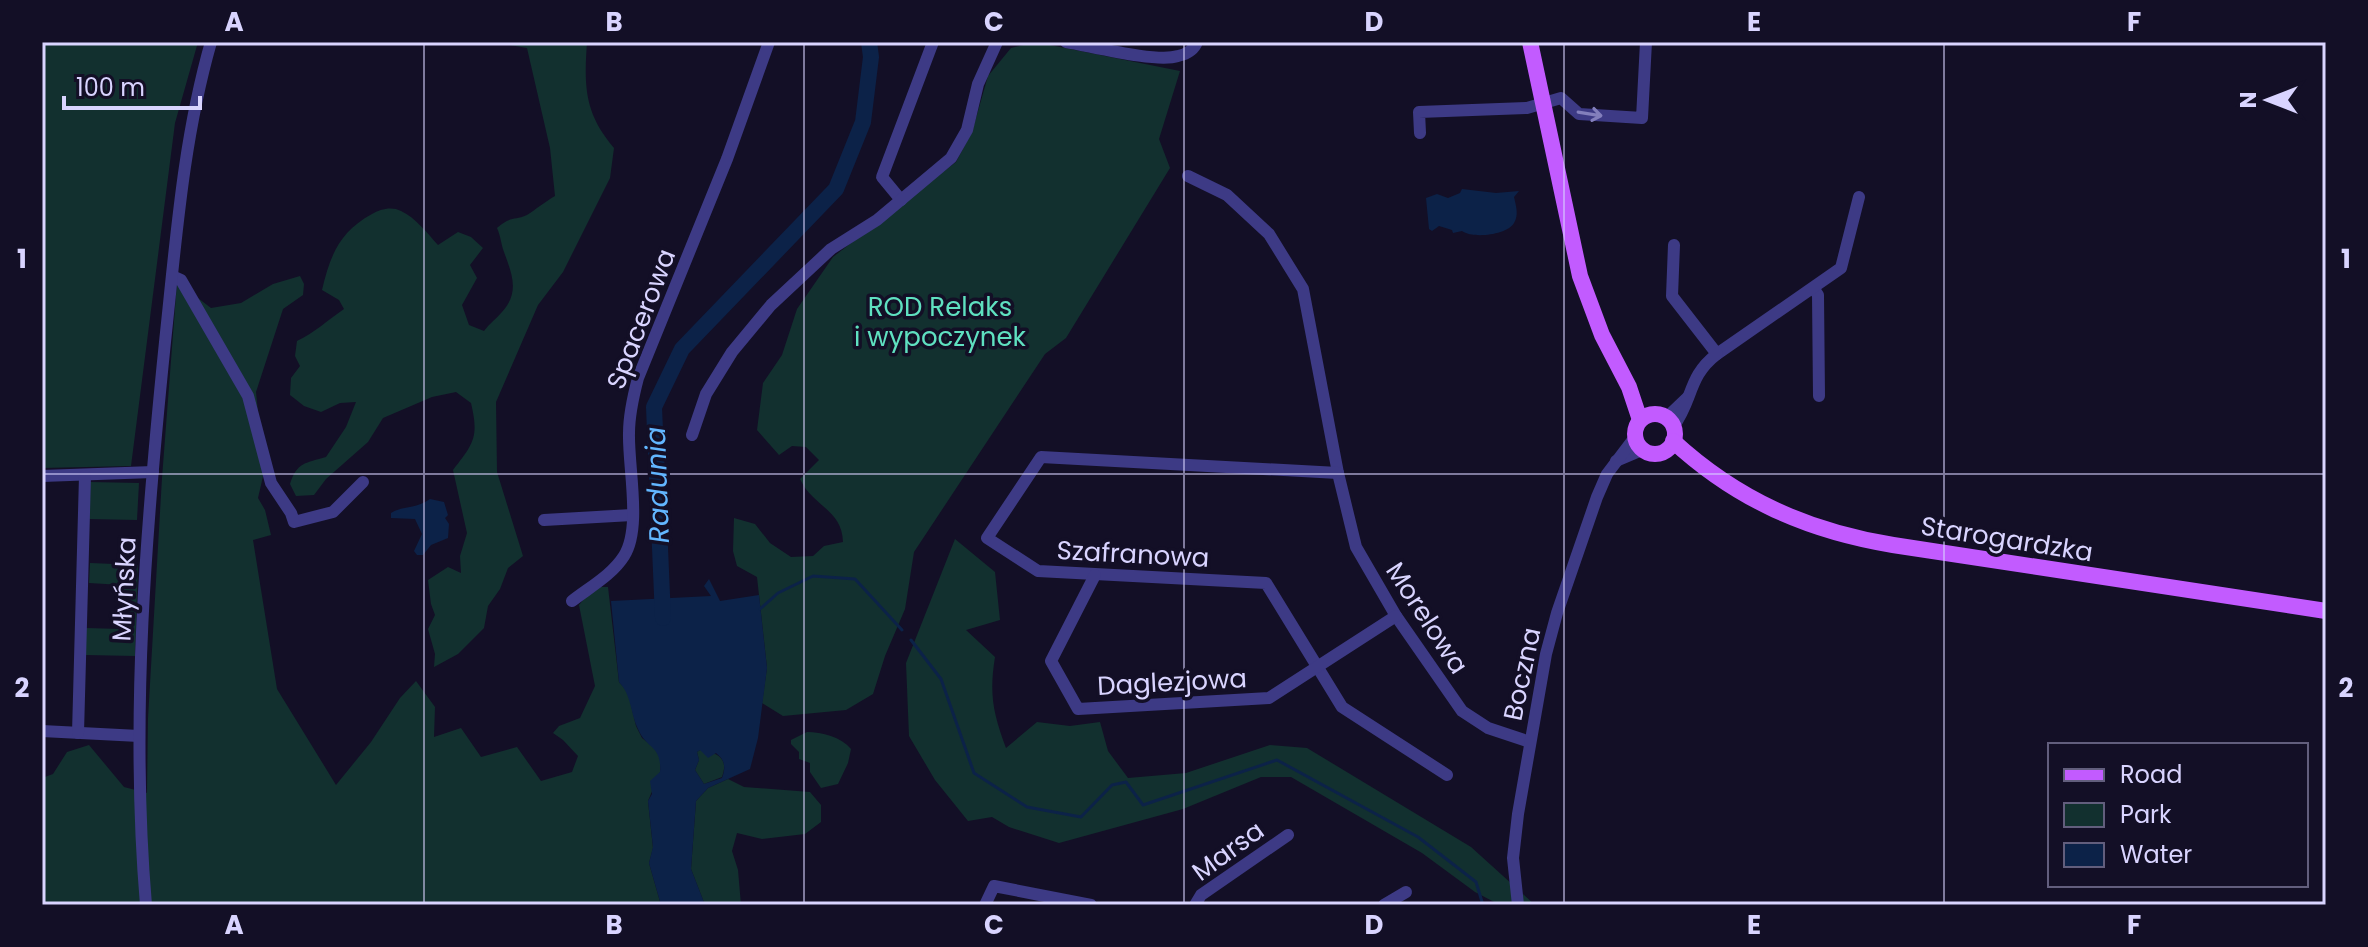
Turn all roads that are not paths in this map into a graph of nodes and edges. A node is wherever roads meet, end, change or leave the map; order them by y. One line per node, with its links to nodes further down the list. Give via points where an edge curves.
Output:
1 (211, 42): 16 (street, Młyńska, via 191,121)
2 (769, 42): 28 (street, Spacerowa, via 638,378 629,433)
3 (933, 42): 14 (street, via 882,177)
4 (997, 42): 14 (street, via 960,144 943,166)
5 (1066, 42): 9 (street)
6 (1197, 42): 9 (street, via 1176,57)
7 (1530, 42): 10 (main road, Starogardzka)
8 (1646, 42): 10 (street, one-way to 8, via 1561,98 1584,116 1642,118)
9 (1099, 45)
10 (1543, 102): 11 (street, via 1527,108 1419,112); 20 (main road, Starogardzka, via 1580,276 1629,387)
11 (1420, 133)
12 (1188, 176): 24 (street, Morelowa, via 1227,195 1269,234 1303,289)
13 (1859, 197): 17 (street, via 1841,268)
14 (901, 200): 21 (street, via 831,249 771,305 706,394)
15 (1674, 245): 18 (street, via 1672,296)
16 (172, 276): 23 (street, Młyńska); 27 (street, via 181,280 248,396 271,483 294,522 333,512)
17 (1814, 289): 18 (street); 19 (street)
18 (1717, 354): 20 (street, via 1695,376 1685,412)
19 (1819, 396)
20 (1662, 428): 22 (main road); 22 (main road, via 1654,454); 32 (main road, Starogardzka, via 1697,463 1763,504 1825,531)
21 (692, 435)
22 (1638, 444): 38 (street, Boczna, via 1616,461 1597,497 1557,613)
23 (153, 472): 26 (street); 37 (street, Młyńska)
24 (1338, 473): 30 (street, Szafranowa, via 1041,457 987,538 1038,571); 33 (street, Morelowa, via 1356,547)
25 (42, 476): 26 (street)
26 (85, 476): 36 (street)
27 (363, 482)
28 (632, 515): 29 (street); 31 (street, Spacerowa, via 626,554)
29 (544, 520)
30 (1095, 575): 34 (street, Szafranowa, via 1266,583); 34 (street, Daglezjowa, via 1051,661 1078,709 1269,698)
31 (572, 601)
32 (2326, 611)
33 (1396, 616): 34 (street, Daglezjowa); 38 (street, Morelowa, via 1462,711 1488,728)
34 (1318, 666): 39 (street, Szafranowa, via 1342,707)
35 (42, 731): 36 (street)
36 (78, 733): 37 (street)
37 (139, 736): 42 (street, Młyńska)
38 (1530, 742): 47 (street, Boczna, via 1513,858)
39 (1447, 775)
40 (1288, 835): 45 (street, Marsa, via 1201,895)
41 (1406, 892): 46 (street)
42 (146, 905)
43 (985, 905): 44 (street, via 994,886)
44 (1091, 905)
45 (1195, 905)
46 (1384, 905)
47 (1518, 905)

